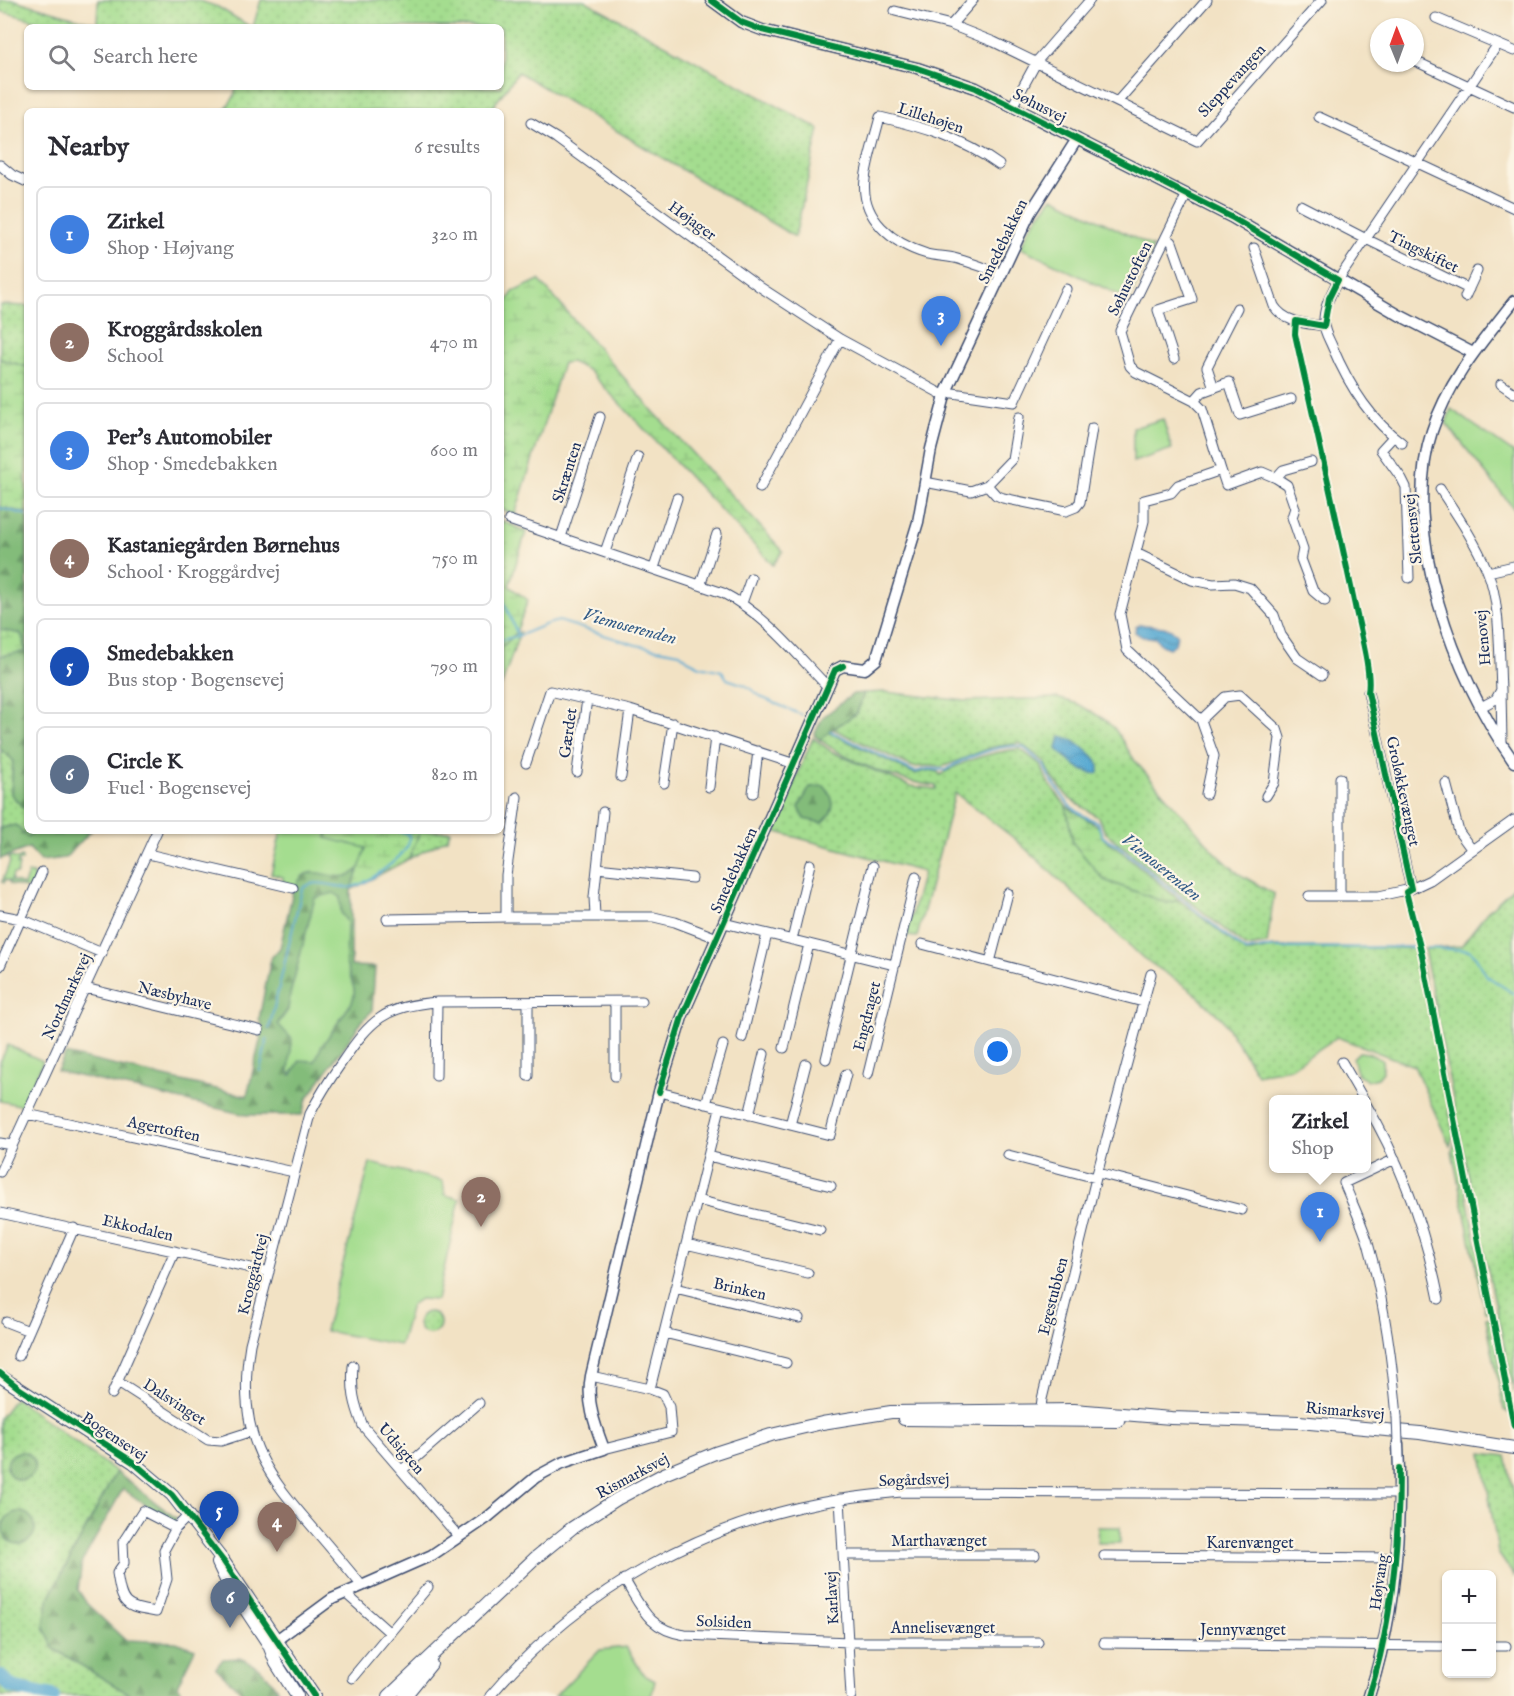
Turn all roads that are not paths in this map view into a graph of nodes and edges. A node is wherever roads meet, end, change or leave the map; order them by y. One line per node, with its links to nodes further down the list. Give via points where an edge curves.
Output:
1 (711, 0): 15 (street, Søhusvej, via 741,22 762,30 917,68)
2 (973, 0): 8 (street)
3 (1090, 0): 11 (street)
4 (1207, 0): 14 (street)
5 (1322, 0): 14 (street, Sleppevangen, via 1197,141)
6 (895, 11): 8 (street, Sleppevangen)
7 (1436, 18): 9 (street)
8 (951, 26): 11 (street, Sleppevangen)
9 (1498, 44): 10 (street); 13 (street, Tingskiftet)
10 (1514, 51)
11 (1037, 61): 14 (street, Sleppevangen); 15 (street)
12 (1424, 65): 13 (street)
13 (1470, 86): 16 (street); 20 (street, Tingskiftet)
14 (1117, 102)
15 (1013, 105): 19 (street, Søhusvej)
16 (1514, 106)
17 (1319, 117): 20 (street)
18 (531, 123): 37 (street, Højager, via 760,287)
19 (1077, 139): 24 (street, Søhusvej); 31 (street, Smedebakken, via 1030,213)
20 (1417, 164): 26 (street); 28 (street, Tingskiftet)
21 (0, 165): 23 (street)
22 (999, 165): 31 (street, Lillehøjen, via 978,150 938,132 880,117 865,180 870,214 893,239 927,254 954,258)
23 (24, 181)
24 (1187, 194): 27 (street, Søhustoften); 32 (street, Søhusvej)
25 (1300, 205): 28 (street, Tingskiftet)
26 (1514, 208)
27 (1166, 237): 39 (street, Søhustoften, via 1173,242 1192,299 1158,310); 45 (street, Søhustoften, via 1120,331 1130,366 1136,372)
28 (1366, 239): 30 (street, Tingskiftet, via 1467,293); 32 (street, Tingskiftet)
29 (1254, 248): 36 (street, via 1279,314 1286,319)
30 (1478, 271)
31 (1002, 274): 43 (street, Smedebakken)
32 (1338, 280): 36 (street, Tingskiftet, via 1329,298); 38 (street, Søhusvej)
33 (1066, 289): 43 (street, via 1014,402)
34 (1514, 301): 38 (street, Slettensvej)
35 (1237, 308): 41 (street, via 1207,367)
36 (1324, 326): 49 (street, via 1350,385)
37 (840, 339): 43 (street, Højager); 57 (street)
38 (1473, 353): 78 (street, Slettensvej, via 1454,383 1432,432 1421,497 1438,598 1452,644)
39 (1174, 359)
40 (1501, 384): 42 (street)
41 (1214, 388): 44 (street, via 1229,382 1240,415); 45 (street, via 1202,392)
42 (1514, 393)
43 (945, 394): 55 (street, Smedebakken)
44 (1291, 399)
45 (1194, 401): 53 (street, via 1202,409)
46 (600, 417): 62 (street, Skrænten)
47 (1019, 417): 56 (street, via 1012,459)
48 (1092, 428): 56 (street, via 1080,502 1072,510 1003,498)
49 (1393, 437): 50 (street); 69 (street, via 1381,450 1406,487)
50 (1402, 443)
51 (638, 457): 63 (street)
52 (1311, 462): 54 (street, via 1283,470)
53 (1221, 470): 54 (street, via 1226,485 1262,472); 64 (street, via 1178,485 1171,493 1144,500 1144,521)
54 (1276, 478): 71 (street, via 1287,485 1303,549 1301,558 1313,591)
55 (925, 482): 56 (street, via 971,491); 74 (street, Smedebakken, via 918,522 876,660 865,669 843,666 835,670)
56 (987, 485)
57 (760, 488)
58 (1440, 489): 67 (street, Henovej)
59 (677, 498): 66 (street)
60 (509, 520): 62 (street)
61 (717, 534): 70 (street)
62 (561, 537): 63 (street)
63 (605, 552): 66 (street)
64 (1136, 554): 73 (street, via 1192,580 1250,588 1274,615 1281,635 1297,658); 80 (street, via 1120,614 1127,650)
65 (1514, 566): 67 (street)
66 (654, 568): 70 (street)
67 (1488, 572): 75 (street, Henovej, via 1498,618)
68 (751, 578): 72 (street)
69 (1409, 578)
70 (701, 583): 72 (street)
71 (1325, 601)
72 (742, 603): 74 (street, via 763,619)
73 (1322, 675)
74 (828, 687): 87 (street, Smedebakken)
75 (1501, 690): 78 (street, via 1497,699); 83 (street, Henovej)
76 (1368, 692): 110 (street, Groløkkevænget)
77 (587, 699): 79 (street, Gærdet); 86 (street, Gærdet, via 550,691); 88 (street, Gærdet)
78 (1481, 707): 83 (street, Slettensvej)
79 (630, 710): 81 (street, Gærdet); 89 (street)
80 (1201, 720): 95 (street, via 1214,756); 96 (street, via 1225,697 1240,695 1277,729 1281,738 1274,783)
81 (673, 723): 82 (street, Gærdet); 91 (street)
82 (715, 737): 84 (street, Gærdet); 93 (street)
83 (1502, 745): 85 (street, Slettensvej)
84 (758, 751): 87 (street, Gærdet); 94 (street)
85 (1514, 762)
86 (525, 763)
87 (795, 764): 119 (street, Smedebakken)
88 (577, 772)
89 (621, 777)
90 (1340, 778): 113 (street)
91 (664, 783)
92 (1446, 783): 101 (street, via 1459,832)
93 (709, 788)
94 (753, 793)
95 (1206, 794)
96 (1266, 796)
97 (517, 797): 116 (street, via 506,874)
98 (603, 812): 105 (street)
99 (1514, 820): 101 (street)
100 (156, 834): 102 (street, Nordmarksvej)
101 (1472, 850): 110 (street)
102 (148, 854): 109 (street); 125 (street, Nordmarksvej)
103 (810, 864): 122 (street)
104 (873, 866): 126 (street, Engdraget)
105 (597, 868): 108 (street); 115 (street)
106 (42, 872): 117 (street)
107 (916, 877): 128 (street, Engdraget)
108 (692, 878)
109 (293, 888)
110 (1412, 889): 113 (street, via 1379,896)
111 (1008, 893): 127 (street)
112 (1309, 896): 113 (street)
113 (1340, 896)
114 (0, 915): 117 (street)
115 (595, 916): 116 (street); 121 (street, via 654,917)
116 (506, 917): 118 (street)
117 (21, 919): 125 (street); 129 (street)
118 (387, 919)
119 (724, 923): 120 (street, Engdraget); 121 (street, Smedebakken)
120 (767, 934): 122 (street, Engdraget); 138 (street)
121 (717, 938): 150 (street, Smedebakken, via 682,1017)
122 (792, 940): 123 (street, Engdraget)
123 (809, 944): 126 (street, Engdraget); 140 (street)
124 (922, 944): 127 (street)
125 (102, 953): 131 (street, Nordmarksvej)
126 (852, 954): 128 (street, Engdraget); 142 (street, Engdraget)
127 (990, 962): 136 (street)
128 (894, 964): 146 (street, Engdraget)
129 (0, 966)
130 (1151, 974): 136 (street, Egestubben)
131 (85, 988): 137 (street, Næsbyhave); 155 (street, Nordmarksvej)
132 (642, 1001): 135 (street, Kroggårdvej)
133 (437, 1002): 134 (street, Kroggårdvej); 147 (street); 165 (street, Kroggårdvej, via 395,1010 363,1032 310,1114)
134 (528, 1002): 135 (street, Kroggårdvej); 148 (street)
135 (615, 1002): 149 (street)
136 (1143, 1002): 167 (street, Egestubben)
137 (259, 1030)
138 (742, 1038)
139 (723, 1045): 152 (street)
140 (783, 1048)
141 (764, 1054): 156 (street)
142 (826, 1059)
143 (1342, 1062): 151 (street)
144 (806, 1064): 157 (street)
145 (846, 1074): 157 (street, via 830,1135)
146 (867, 1074)
147 (436, 1076)
148 (528, 1076)
149 (615, 1076)
150 (659, 1092): 152 (street); 188 (street, Smedebakken)
151 (1361, 1095)
152 (706, 1104): 153 (street)
153 (720, 1108): 156 (street); 161 (street)
154 (1371, 1113): 162 (street)
155 (27, 1114): 159 (street, Nordmarksvej); 165 (street, Agertoften)
156 (749, 1115): 157 (street)
157 (790, 1125)
158 (0, 1143): 159 (street)
159 (12, 1146): 164 (street, Nordmarksvej)
160 (1008, 1155): 167 (street)
161 (708, 1156): 168 (street); 169 (street)
162 (1395, 1159): 163 (street, Højvang, bridge); 179 (street, via 1422,1225)
163 (1371, 1170)
164 (0, 1172)
165 (294, 1172): 176 (street, Kroggårdvej)
166 (1365, 1173): 195 (street, Højvang, bridge, via 1344,1183 1367,1242 1381,1297 1389,1338)
167 (1097, 1175): 170 (street); 193 (street, Egestubben)
168 (831, 1186)
169 (697, 1200): 173 (street); 174 (street)
170 (1242, 1210)
171 (0, 1213): 172 (street, Ekkodalen)
172 (74, 1228): 175 (street, Ekkodalen); 182 (street)
173 (820, 1230)
174 (686, 1244): 177 (street, Brinken); 178 (street)
175 (175, 1251): 176 (street, Ekkodalen); 189 (street, Dalsvinget)
176 (269, 1272): 194 (street, Kroggårdvej, via 247,1362 247,1405)
177 (808, 1274)
178 (675, 1288): 180 (street, Brinken); 183 (street)
179 (1439, 1299)
180 (799, 1318)
181 (6, 1322): 182 (street)
182 (29, 1331): 184 (street)
183 (664, 1332): 185 (street); 190 (street)
184 (18, 1356)
185 (786, 1363)
186 (353, 1366): 198 (street, Udsigten, via 351,1386 363,1426)
187 (0, 1375): 201 (main road, Bogensevej, via 133,1462)
188 (591, 1376): 190 (street); 197 (street, Smedebakken, via 591,1408)
189 (118, 1382): 191 (street, Dalsvinget); 194 (street, Dalsvinget, via 208,1440 221,1441)
190 (650, 1389): 197 (street, via 663,1394 669,1407 671,1432)
191 (112, 1394)
192 (479, 1403): 198 (street)
193 (1040, 1415): 196 (main road, Rismarksvej, via 1299,1422 1420,1433); 212 (main road, Rismarksvej, via 891,1412 771,1435 715,1453 664,1474 572,1528)
194 (252, 1431): 209 (street, Kroggårdvej, via 279,1488)
195 (1398, 1443): 199 (street, Højvang)
196 (1514, 1448)
197 (604, 1449): 203 (street, via 562,1463 536,1477)
198 (402, 1470): 203 (street, Udsigten)
199 (1399, 1494): 200 (street, Søgårdsvej, via 901,1492); 207 (street, Højvang)
200 (840, 1499): 204 (street, Karlavej); 208 (street, Søgårdsvej, via 710,1536)
201 (189, 1515): 202 (street); 215 (main road, Bogensevej, via 209,1543 226,1580)
202 (176, 1528): 202 (street, via 164,1550 167,1579 156,1612 133,1608 121,1597 117,1573 124,1563 123,1542 143,1511)
203 (459, 1537): 209 (street, via 432,1555)
204 (844, 1555): 205 (street, Marthavænget); 214 (street, Karlavej)
205 (1035, 1556)
206 (1104, 1556): 207 (street, Karenvænget)
207 (1396, 1558): 218 (street, Højvang)
208 (624, 1579): 214 (street, Solsiden, via 649,1618 671,1633); 233 (street, Søgårdsvej, via 552,1633)
209 (363, 1586): 211 (street)
210 (428, 1587): 213 (street)
211 (345, 1593): 213 (street); 215 (street, via 324,1603)
212 (458, 1630): 222 (main road, Rismarksvej); 232 (main road, Rismarksvej)
213 (390, 1633): 224 (street)
214 (849, 1641): 216 (street, Annelisevænget); 234 (street, Karlavej)
215 (273, 1642): 223 (main road, Bogensevej); 227 (main road); 228 (main road, Bogensevej)
216 (1038, 1642)
217 (1104, 1643): 218 (street, Jennyvænget)
218 (1382, 1645): 219 (street); 235 (street, Højvang)
219 (1442, 1646)
220 (1496, 1646): 221 (street)
221 (1506, 1646)
222 (428, 1658): 229 (main road); 230 (main road, Rismarksvej); 231 (main road)
223 (276, 1663): 225 (main road); 226 (main road, Bogensevej)
224 (352, 1678)
225 (291, 1696)
226 (297, 1696)
227 (306, 1696)
228 (314, 1696)
229 (381, 1696)
230 (389, 1696)
231 (397, 1696)
232 (405, 1696)
233 (490, 1696)
234 (851, 1696)
235 (1369, 1696)

